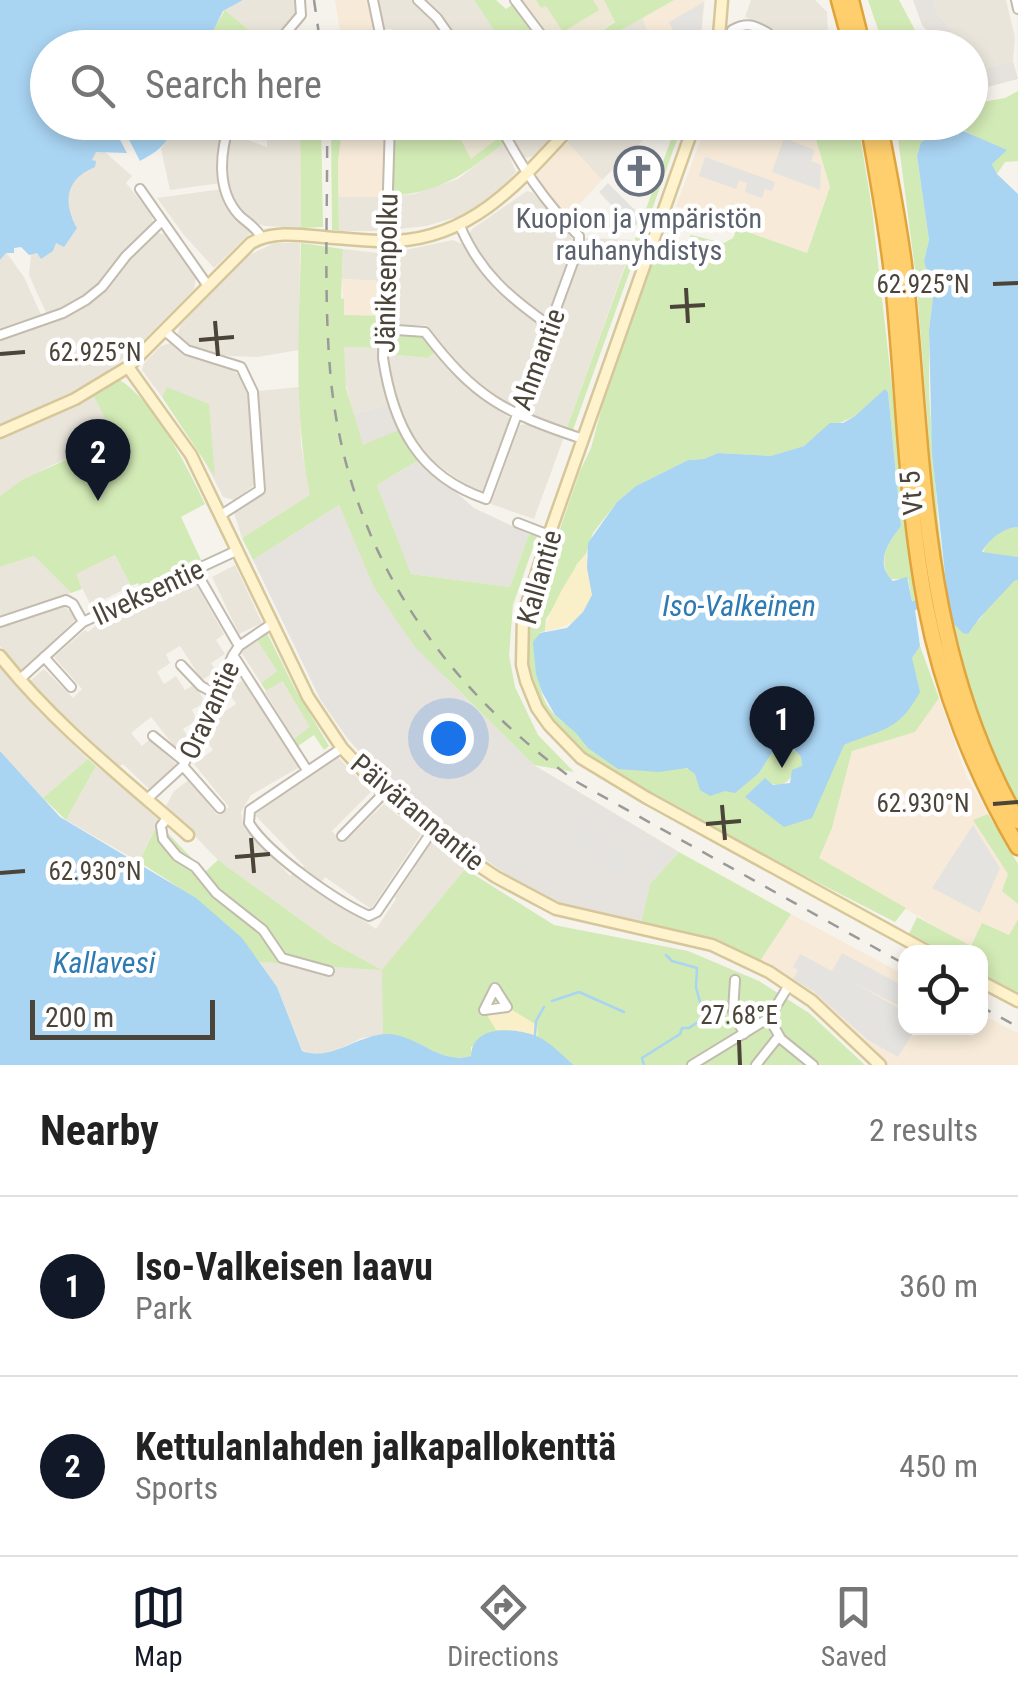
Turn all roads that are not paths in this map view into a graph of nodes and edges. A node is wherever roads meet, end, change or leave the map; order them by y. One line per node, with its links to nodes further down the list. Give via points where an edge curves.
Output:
1 (300, 0): 10 (street, via 300,15)
2 (373, 0): 11 (street)
3 (418, 0): 12 (street)
4 (514, 0): 13 (street)
5 (722, 0): 14 (street)
6 (839, 0): 17 (highway)
7 (850, 0): 18 (highway)
8 (1016, 0): 9 (street)
9 (1018, 10)
10 (288, 30)
11 (379, 30)
12 (445, 30)
13 (537, 30)
14 (720, 30)
15 (732, 30): 16 (street, via 750,24)
16 (762, 30)
17 (847, 30)
18 (858, 30)
19 (226, 140): 30 (street, via 224,186)
20 (389, 140): 31 (street, Jäniksenpolku)
21 (508, 140): 26 (street, Ahmantie)
22 (558, 140): 26 (street)
23 (690, 140): 40 (street, Kallantie)
24 (871, 140): 47 (highway, Vt 5, via 892,270 914,530)
25 (883, 140): 47 (highway, Vt 5, via 904,270)
26 (526, 175): 29 (street); 33 (street, Ahmantie, via 578,236)
27 (140, 189): 28 (street)
28 (161, 222): 32 (street); 36 (street, via 86,300)
29 (460, 226): 31 (street); 33 (street, via 480,267)
30 (261, 237): 31 (street); 32 (street)
31 (385, 241): 34 (street, Jäniksenpolku)
32 (208, 286): 35 (street)
33 (550, 326): 38 (street, Ahmantie)
34 (384, 329): 38 (street, via 425,332 462,378); 41 (street, Jäniksenpolku, via 389,390 408,443 450,480)
35 (166, 331): 37 (street); 42 (street, via 187,350 241,367 253,392 260,490)
36 (0, 336)
37 (128, 367): 39 (street); 42 (street, Päivärannantie, via 191,455)
38 (518, 416): 40 (street); 41 (street, Ahmantie)
39 (0, 432)
40 (583, 439): 44 (street, Kallantie)
41 (486, 499)
42 (221, 515): 45 (street, Päivärannantie)
43 (518, 523): 44 (street)
44 (549, 535): 72 (street, Kallantie, via 524,616 522,666 536,708 564,742 630,788)
45 (238, 550): 46 (street, Ilveksentie); 50 (street, Päivärannantie)
46 (195, 570): 49 (street, Ilveksentie); 51 (street)
47 (931, 602): 67 (highway, Vt 5, via 969,716); 71 (highway, Vt 5, via 958,720)
48 (0, 622): 49 (street, via 66,600)
49 (83, 622): 54 (street, Ilveksentie)
50 (273, 623): 51 (street, Oravantie); 60 (street, Päivärannantie, via 308,697)
51 (240, 646): 52 (street, Oravantie)
52 (233, 655): 58 (street, Oravantie); 62 (street)
53 (0, 656): 56 (street)
54 (44, 656): 56 (street, Ilveksentie); 57 (street)
55 (181, 665): 58 (street)
56 (19, 680): 64 (street)
57 (71, 687)
58 (214, 693): 61 (street, Oravantie)
59 (153, 736): 61 (street)
60 (342, 748): 62 (street); 63 (street, Päivärannantie)
61 (184, 764): 64 (street, Oravantie); 65 (street)
62 (307, 770): 68 (street, via 256,804 249,823 306,876 366,915)
63 (384, 792): 68 (street, Päivärannantie); 70 (street)
64 (147, 800): 66 (street)
65 (220, 808)
66 (168, 818): 69 (street); 73 (street, via 163,838 177,856 262,930 282,958)
67 (1018, 820)
68 (432, 831): 76 (street, Päivärannantie, via 556,908 712,945)
69 (188, 835)
70 (342, 836)
71 (1018, 847)
72 (915, 945)
73 (329, 971)
74 (735, 980): 79 (street, via 733,1011)
75 (988, 985): 77 (street)
76 (789, 986): 78 (street); 84 (street, Päivärannantie)
77 (1018, 1001)
78 (769, 1018): 79 (street); 80 (street)
79 (744, 1034): 81 (street)
80 (779, 1036): 82 (street); 83 (street)
81 (692, 1065)
82 (756, 1065)
83 (813, 1065)
84 (880, 1065)

